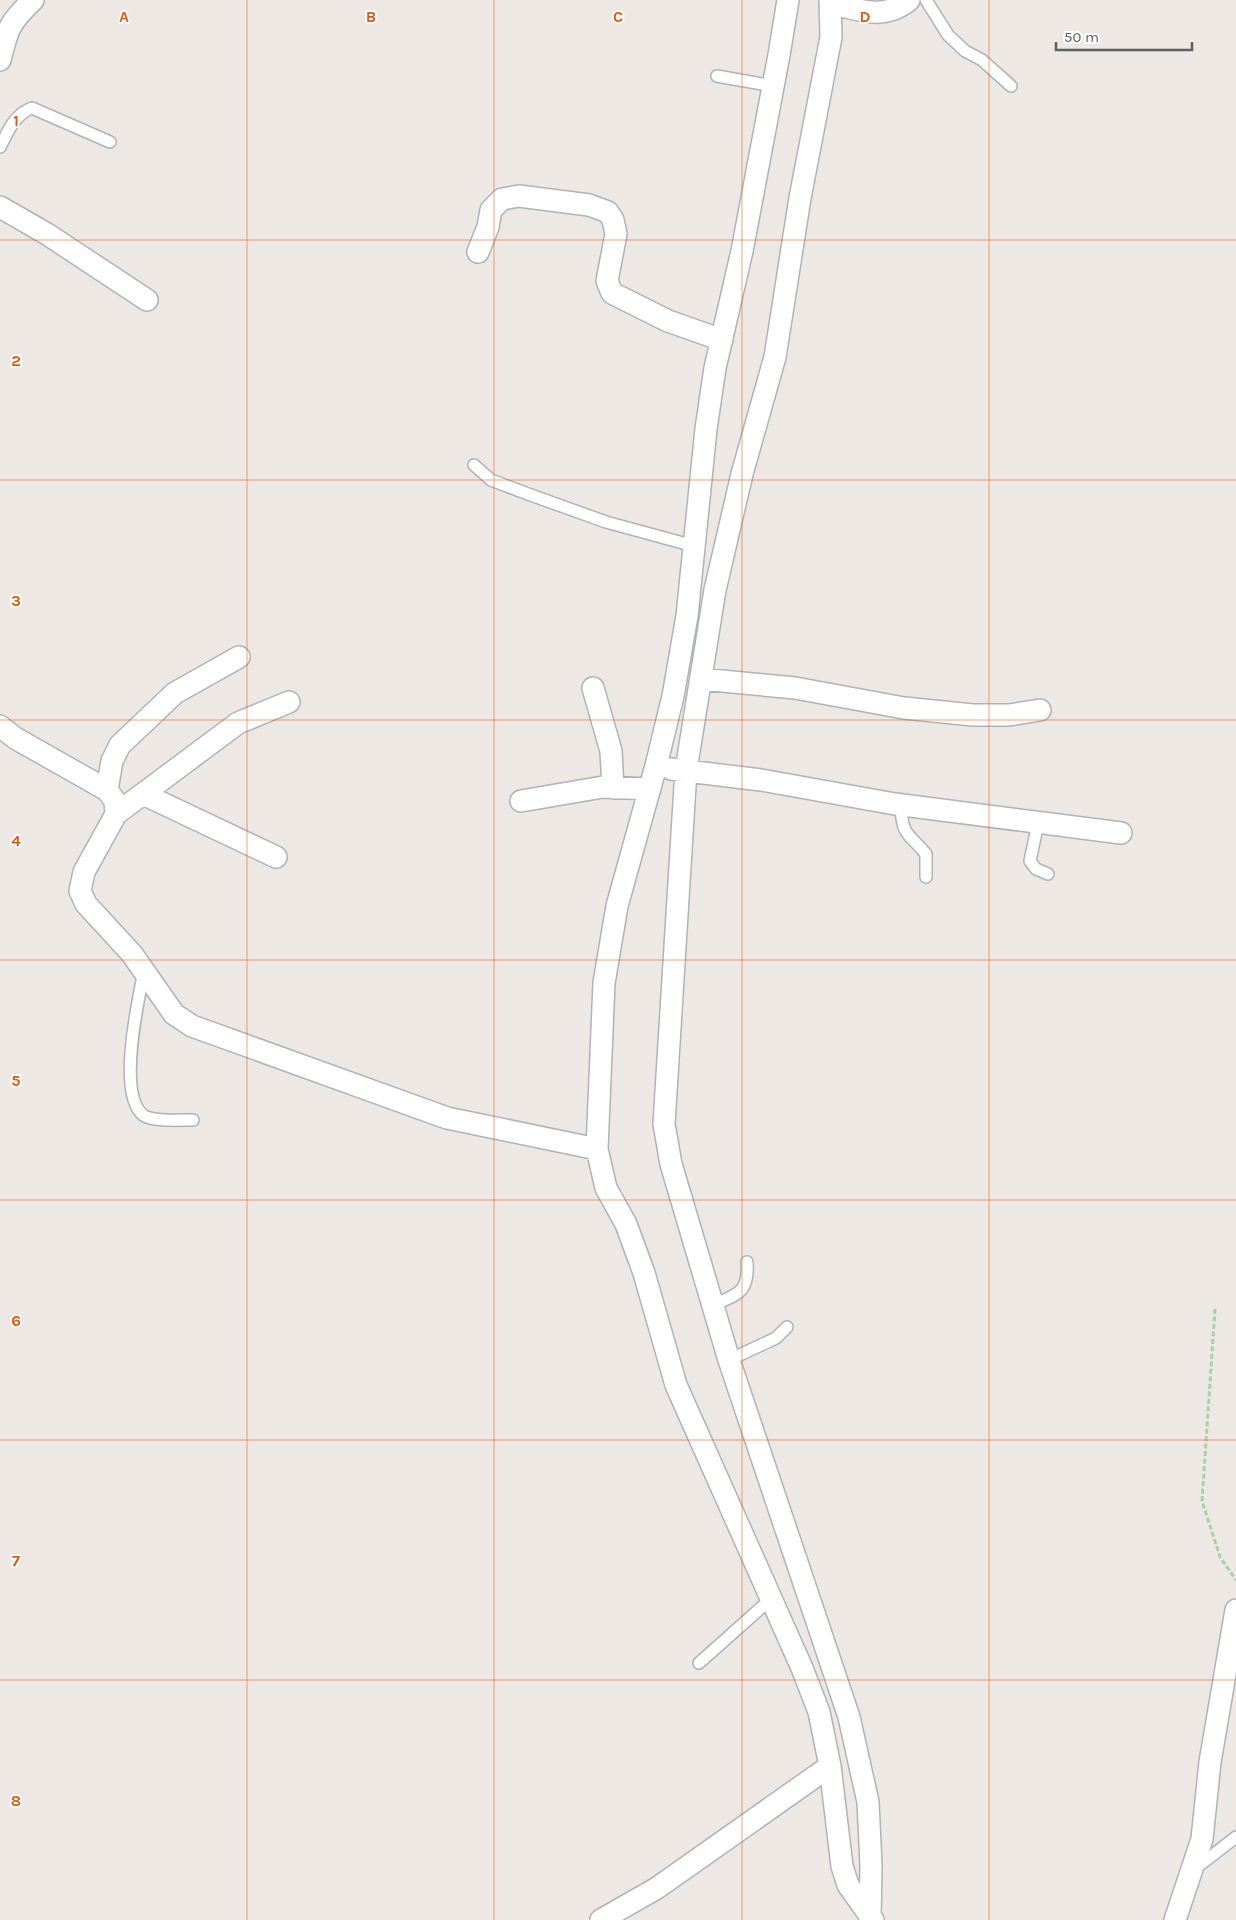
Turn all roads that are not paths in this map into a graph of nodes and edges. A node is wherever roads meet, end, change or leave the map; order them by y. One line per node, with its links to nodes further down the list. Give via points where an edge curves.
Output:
1 (33, 0): 6 (street, via 7,30)
2 (788, 0): 8 (street)
3 (909, 0): 5 (street, via 891,11 876,14)
4 (926, 0): 9 (lane, via 948,35)
5 (830, 2): 19 (street, via 831,37 800,198 775,357 742,474 715,590)
6 (0, 60)
7 (717, 76): 8 (lane)
8 (773, 86): 15 (street)
9 (1011, 86)
10 (110, 142): 11 (lane, via 32,108 23,111)
11 (0, 147)
12 (0, 207): 14 (street)
13 (478, 252): 15 (street, via 491,210 502,199 519,196 589,204 608,212 613,220 616,234 607,281 612,293 668,321)
14 (147, 300)
15 (722, 340): 17 (street, via 706,429)
16 (474, 465): 17 (lane, via 491,480 528,494 606,522)
17 (694, 546): 24 (street, via 686,625 673,696)
18 (239, 657): 27 (street, via 175,693 120,746 112,762)
19 (701, 679): 22 (street, via 795,688 904,708 973,715 1009,715); 24 (street)
20 (593, 688): 25 (street, via 612,750)
21 (289, 702): 28 (street, via 238,723)
22 (1040, 710)
23 (0, 726): 27 (street, via 15,738)
24 (672, 768): 26 (street); 30 (street); 41 (street, via 664,1124 671,1164)
25 (613, 788): 26 (street); 29 (street)
26 (650, 789): 39 (street, via 617,906 604,983)
27 (108, 790): 31 (street, via 115,801)
28 (143, 794): 31 (street); 34 (street)
29 (522, 801)
30 (901, 805): 32 (street); 36 (lane, via 905,833 926,854)
31 (116, 814): 37 (street, via 84,872 80,891 86,904)
32 (1038, 822): 33 (street); 35 (lane, via 1030,861 1036,870)
33 (1122, 833)
34 (276, 857)
35 (1048, 874)
36 (926, 877)
37 (144, 970): 38 (lane, via 130,1066 137,1107 144,1116 155,1119); 39 (street, via 174,1014 192,1026 447,1118)
38 (193, 1120)
39 (596, 1149): 44 (street, via 606,1188 626,1224 644,1273 676,1385)
40 (747, 1262): 41 (lane, via 748,1279 742,1290)
41 (712, 1304): 43 (street)
42 (787, 1327): 43 (lane, via 776,1338)
43 (729, 1360): 50 (street, via 849,1717 868,1802)
44 (771, 1599): 46 (lane); 47 (street, via 819,1712)
45 (1236, 1610): 49 (street, via 1210,1762 1202,1839)
46 (699, 1663)
47 (830, 1766): 50 (street, via 842,1866 848,1885); 51 (street, via 657,1888)
48 (1236, 1837): 49 (lane)
49 (1192, 1870): 52 (street)
50 (869, 1915)
51 (601, 1920)
52 (1175, 1920)

